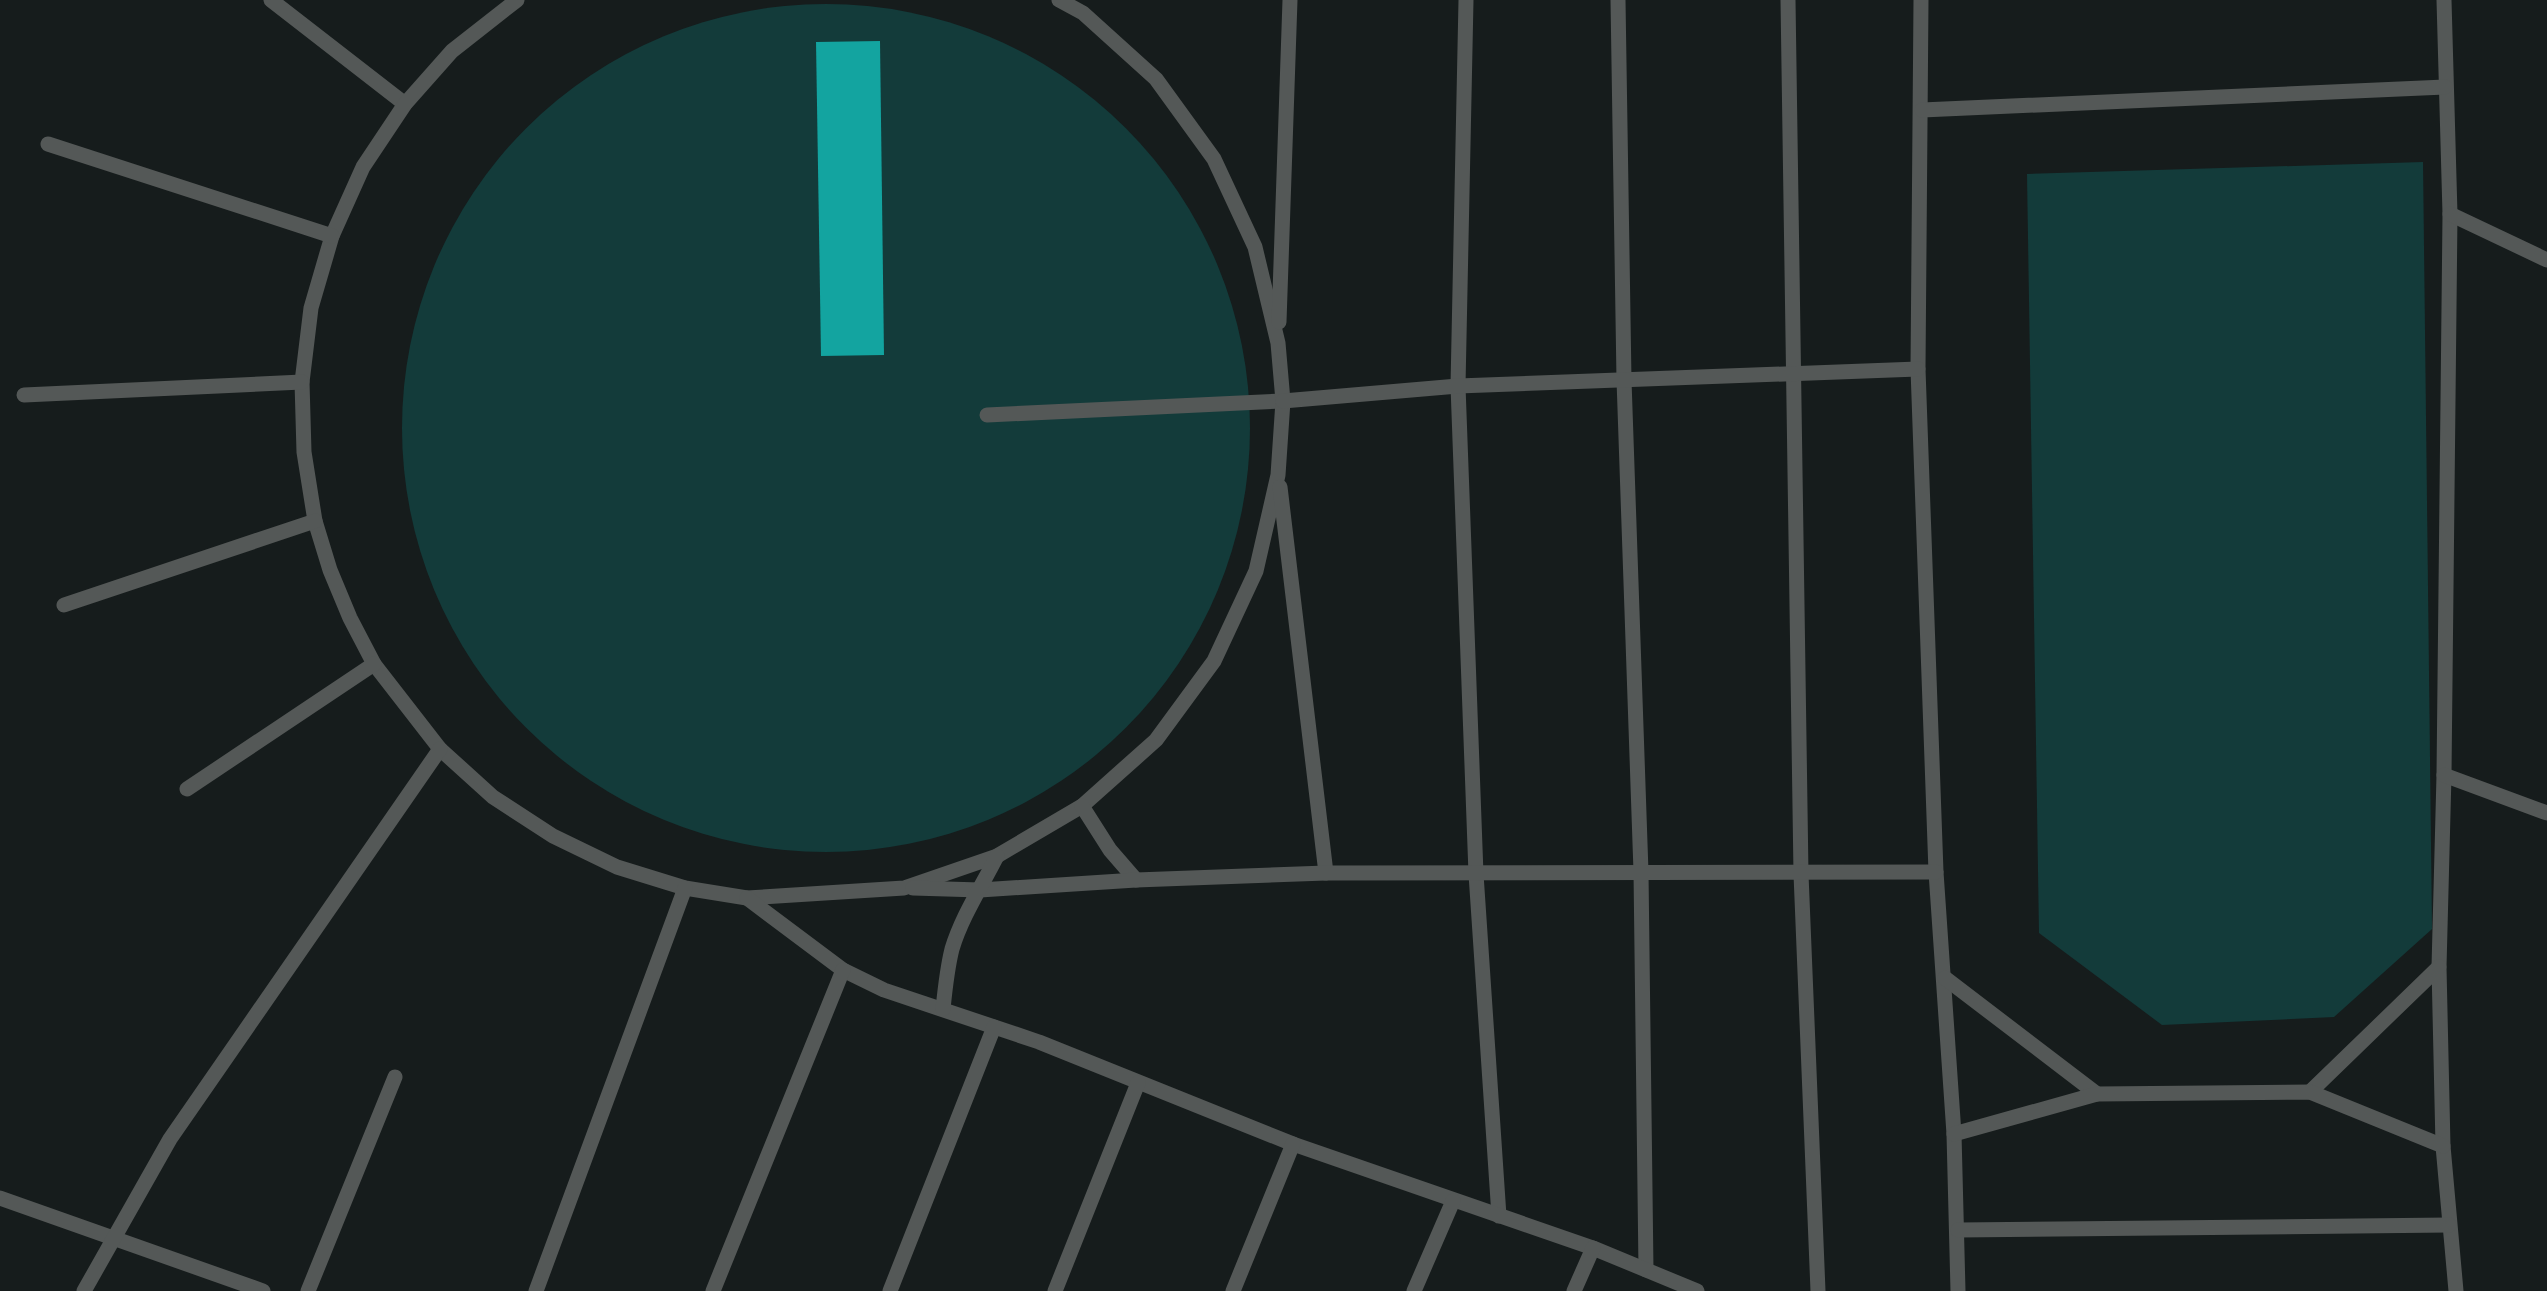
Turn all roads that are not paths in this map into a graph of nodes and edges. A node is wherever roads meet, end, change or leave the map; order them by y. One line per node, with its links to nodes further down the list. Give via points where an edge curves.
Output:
1 (271, 0): 12 (street)
2 (1059, 0): 10 (street)
3 (1290, 0): 18 (street)
4 (1466, 0): 23 (street)
5 (1618, 0): 21 (street)
6 (1788, 0): 20 (street)
7 (1921, 0): 13 (street)
8 (2444, 0): 11 (street)
9 (509, 2): 12 (street, via 452,51)
10 (1085, 7): 18 (street, via 1156,79 1214,159 1255,247)
11 (2445, 87): 13 (street); 15 (street)
12 (405, 104): 16 (street, via 363,167)
13 (1922, 110): 19 (street)
14 (48, 144): 16 (street)
15 (2450, 214): 17 (street); 32 (street)
16 (332, 236): 22 (street, via 311,308)
17 (2547, 260)
18 (1278, 343): 25 (street)
19 (1918, 369): 20 (street); 38 (street)
20 (1794, 373): 21 (street); 41 (street)
21 (1624, 380): 23 (street); 37 (street)
22 (302, 382): 24 (street); 28 (street, via 304,452)
23 (1458, 386): 25 (street); 40 (street)
24 (24, 396)
25 (1282, 401): 26 (street); 27 (street)
26 (987, 415)
27 (1278, 475): 34 (street, via 1256,571 1214,661 1156,740); 39 (street)
28 (315, 521): 29 (street); 30 (street, via 346,609)
29 (64, 605)
30 (374, 664): 31 (street); 33 (street)
31 (440, 749): 43 (street, via 493,797 553,836 617,867); 64 (street, via 170,1139)
32 (2444, 776): 35 (street); 47 (street)
33 (187, 789)
34 (1083, 806): 36 (street); 42 (street, via 1110,850)
35 (2547, 813)
36 (997, 856): 44 (street); 45 (street)
37 (1641, 872): 40 (street); 41 (street); 66 (street)
38 (1936, 872): 41 (street); 49 (street)
39 (1326, 873): 40 (street); 42 (street)
40 (1476, 874): 61 (street)
41 (1801, 874): 78 (street)
42 (1136, 880): 45 (street)
43 (685, 888): 46 (street); 70 (street)
44 (904, 888): 45 (street); 46 (street)
45 (980, 890): 50 (street, via 952,949)
46 (747, 898): 48 (street)
47 (2439, 967): 54 (street); 58 (street)
48 (843, 970): 50 (street, via 884,990); 71 (street)
49 (1945, 978): 55 (street); 56 (street)
50 (943, 1009): 51 (street)
51 (994, 1027): 53 (street); 72 (street)
52 (395, 1077): 69 (street)
53 (1138, 1083): 57 (street); 73 (street)
54 (2310, 1092): 55 (street); 58 (street)
55 (2097, 1094): 56 (street)
56 (1954, 1134): 63 (street)
57 (1293, 1143): 60 (street); 74 (street)
58 (2443, 1146): 62 (street)
59 (0, 1198): 64 (street)
60 (1453, 1201): 61 (street); 75 (street)
61 (1499, 1216): 65 (street)
62 (2449, 1226): 63 (street); 80 (street)
63 (1958, 1230): 79 (street)
64 (112, 1239): 67 (street); 68 (street)
65 (1593, 1248): 66 (street); 76 (street)
66 (1646, 1270): 77 (street)
67 (84, 1291)
68 (263, 1291)
69 (308, 1291)
70 (536, 1291)
71 (713, 1291)
72 (890, 1291)
73 (1055, 1291)
74 (1233, 1291)
75 (1414, 1291)
76 (1575, 1291)
77 (1697, 1291)
78 (1818, 1291)
79 (1958, 1291)
80 (2457, 1291)

